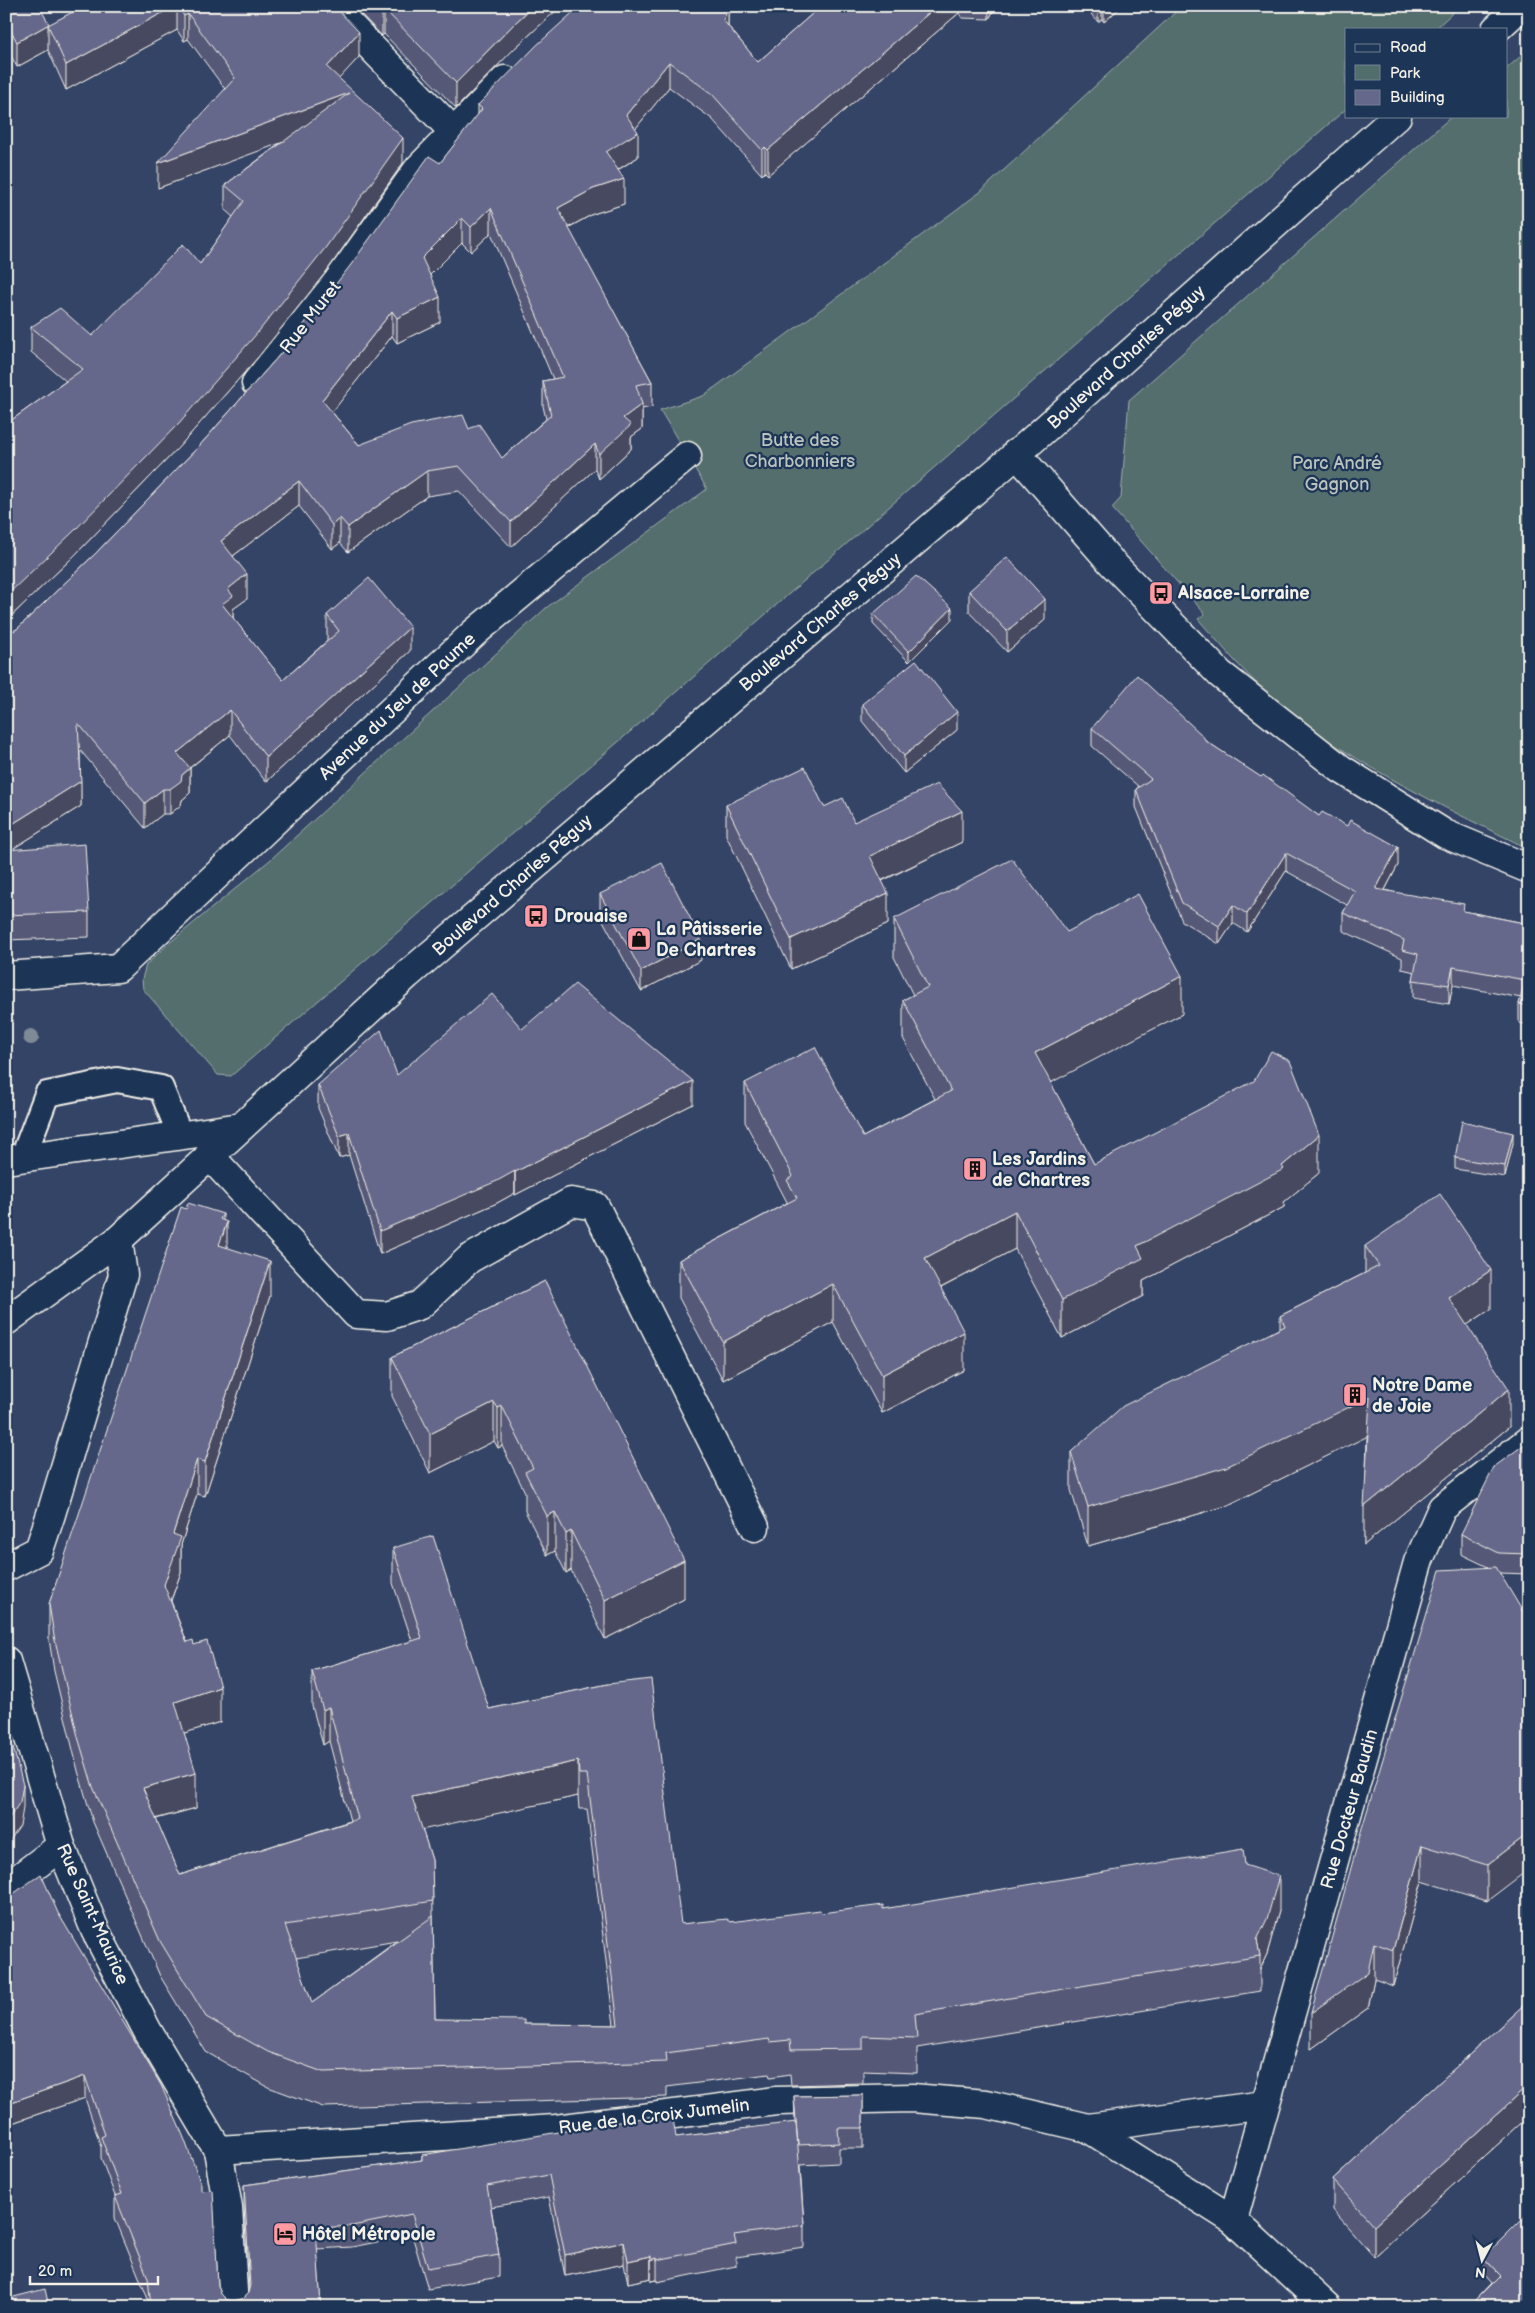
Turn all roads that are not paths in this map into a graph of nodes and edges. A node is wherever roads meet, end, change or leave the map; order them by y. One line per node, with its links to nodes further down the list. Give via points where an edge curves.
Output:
1 (331, 6): 6 (street)
2 (1521, 6): 3 (street)
3 (1497, 28)
4 (519, 66): 6 (street, Rue Muret)
5 (1396, 118): 8 (street, Boulevard Charles Péguy)
6 (454, 132): 7 (street, Rue Muret, via 419,168 338,281)
7 (240, 402)
8 (1016, 453): 10 (street, via 1112,563 1220,674 1341,769 1445,834); 12 (street, Boulevard Charles Péguy, via 407,976)
9 (687, 456): 11 (street, Avenue du Jeu de Paume, via 474,633 118,968)
10 (1529, 869)
11 (6, 976)
12 (241, 1127): 13 (street); 14 (street, Boulevard Charles Péguy)
13 (180, 1135): 15 (street); 15 (lane, via 161,1088 117,1080 48,1094)
14 (210, 1155): 16 (street, Boulevard Charles Péguy); 19 (street, via 356,1314 387,1316 420,1305 469,1259 571,1202 595,1206)
15 (15, 1159)
16 (118, 1240): 17 (street, Boulevard Charles Péguy); 20 (street, via 123,1275 39,1550)
17 (6, 1321)
18 (1529, 1440): 24 (street, Rue Docteur Baudin, via 1442,1508 1418,1562)
19 (755, 1527)
20 (6, 1566)
21 (6, 1661): 22 (street, Rue Saint-Maurice)
22 (61, 1846): 23 (street); 26 (street, Rue Saint-Maurice, via 95,1930 134,2005)
23 (6, 1888)
24 (1265, 2105): 25 (street, Rue de la Croix Jumelin); 27 (street, Rue Docteur Baudin)
25 (1088, 2128): 26 (street, Rue de la Croix Jumelin, via 986,2104 912,2098 854,2099 776,2101 556,2129); 27 (street, Rue de la Croix Jumelin)
26 (218, 2150): 28 (street, via 228,2208)
27 (1233, 2220): 29 (street, Rue de la Croix Jumelin)
28 (234, 2307)
29 (1327, 2307)

